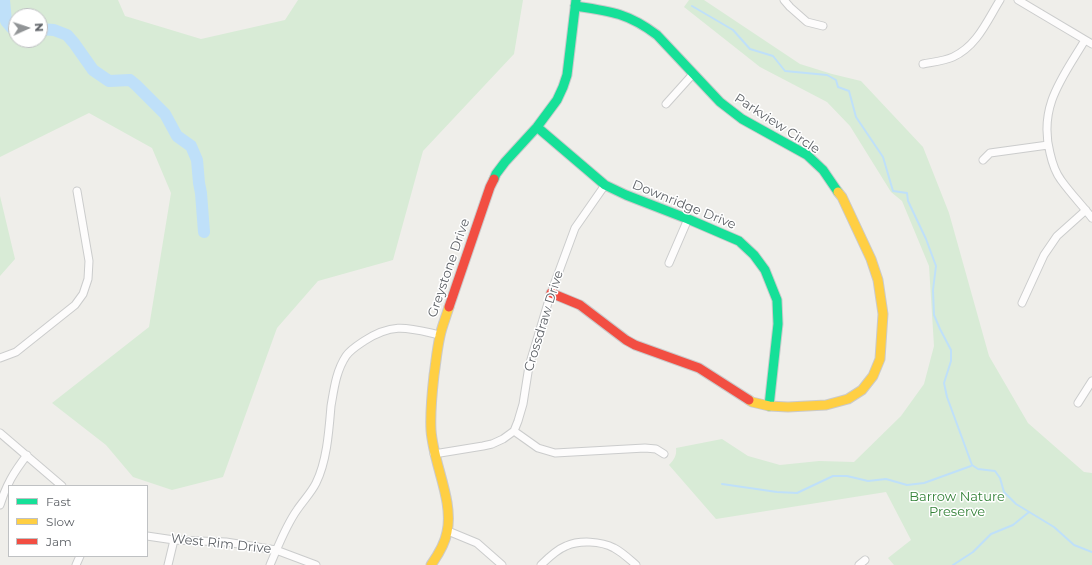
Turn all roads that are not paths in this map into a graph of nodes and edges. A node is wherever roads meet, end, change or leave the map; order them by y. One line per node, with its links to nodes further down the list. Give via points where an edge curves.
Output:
1 (784, 0): 5 (street, via 807,22)
2 (1000, 0): 7 (street, via 978,38 966,50 953,57)
3 (1018, 0): 6 (street)
4 (576, 3): 8 (street, Parkview Circle, via 616,12 637,20 657,35); 10 (street, Greystone Drive, via 563,88)
5 (823, 26)
6 (1089, 42): 11 (street, via 1055,91 1047,122)
7 (923, 64)
8 (693, 74): 9 (street); 25 (street, Parkview Circle, via 720,102 742,119 807,155 823,170 842,197 871,258 878,280 883,314 880,359 873,376 862,390 848,399 826,405)
9 (666, 104)
10 (537, 127): 13 (street, Downridge Drive); 21 (street, Greystone Drive, via 496,174)
11 (1048, 146): 12 (street, via 990,153); 15 (street, via 1053,165 1061,180)
12 (982, 160)
13 (605, 185): 17 (street, Downridge Drive); 19 (street, Crossdraw Drive, via 575,228)
14 (77, 191): 22 (street, via 89,261 88,279 83,294 74,305 16,352)
15 (1086, 210): 16 (street); 20 (street, via 1057,236 1044,255)
16 (1092, 218)
17 (688, 219): 18 (street); 25 (street, Downridge Drive, via 739,241 754,255 771,283 777,300 778,324)
18 (669, 263)
19 (550, 293): 25 (street, Parkview Circle, via 580,305 635,345 699,368 752,402); 26 (street, Crossdraw Drive)
20 (1022, 303)
21 (440, 335): 28 (street, Greystone Drive, via 432,407 431,431); 36 (street, via 399,327 372,336 358,344 346,356 334,388 326,446 316,483 291,519)
22 (0, 358)
23 (1092, 381): 24 (street)
24 (1078, 403)
25 (769, 406)
26 (514, 431): 28 (street, via 492,444); 29 (street, via 538,448 555,452 645,448 656,449)
27 (0, 433): 30 (street)
28 (434, 454): 33 (street, Greystone Drive, via 444,490 449,518)
29 (664, 454)
30 (27, 455): 31 (street); 32 (street, via 14,471)
31 (61, 485)
32 (0, 505)
33 (448, 532): 40 (street, Greystone Drive); 41 (street, via 477,543)
34 (148, 536): 35 (street, West Rim Drive)
35 (174, 540): 36 (street, West Rim Drive, via 226,542); 37 (street)
36 (276, 550): 38 (street); 39 (street, West Rim Drive)
37 (168, 565)
38 (270, 565)
39 (316, 565)
40 (431, 565)
41 (502, 565)
42 (541, 565): 43 (street, via 566,546 588,542 613,547)
43 (636, 565)

